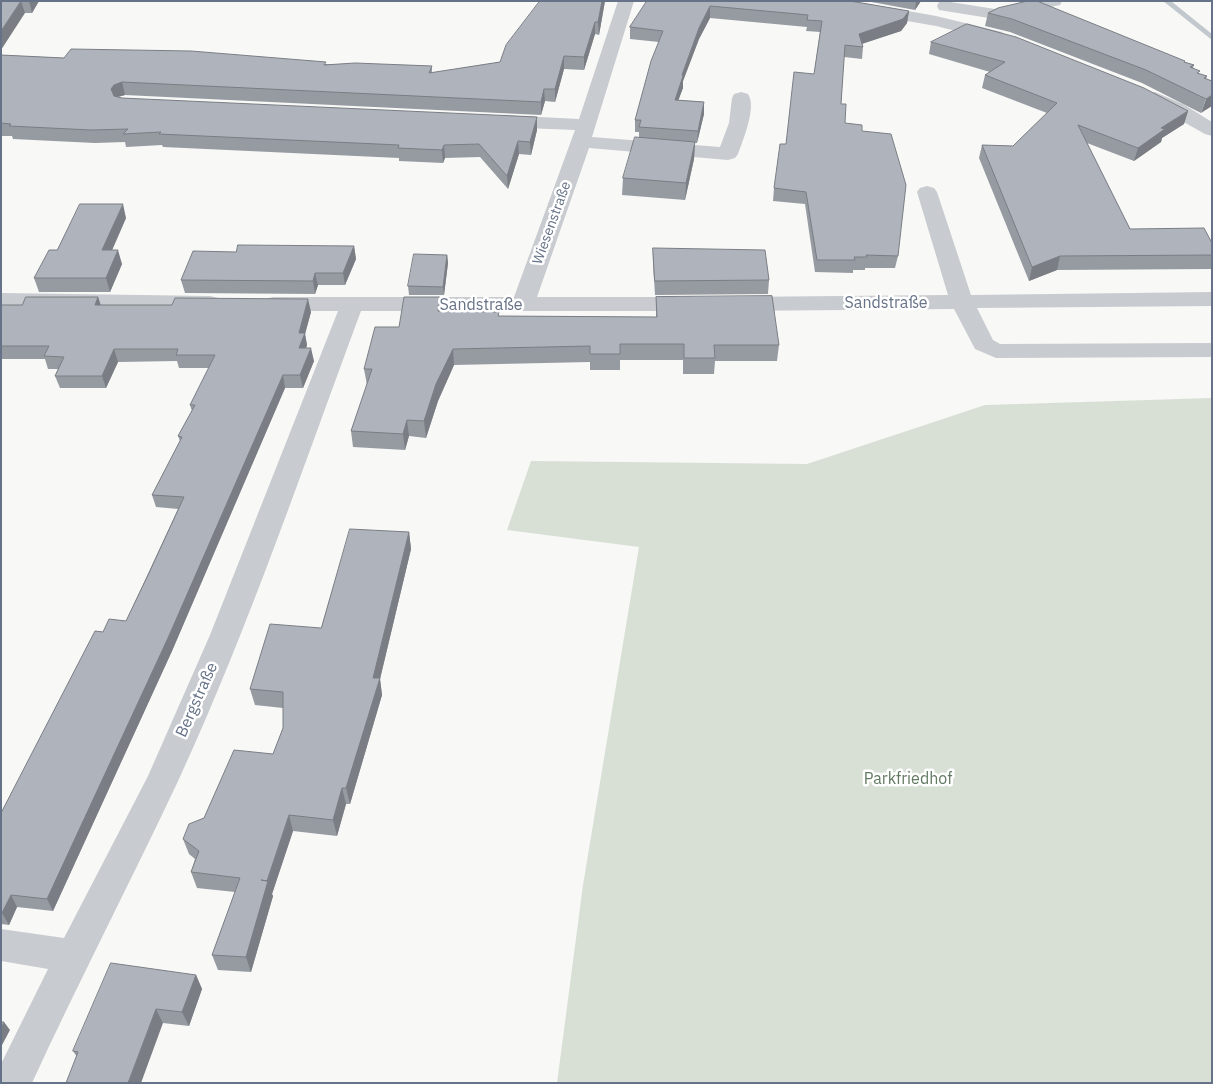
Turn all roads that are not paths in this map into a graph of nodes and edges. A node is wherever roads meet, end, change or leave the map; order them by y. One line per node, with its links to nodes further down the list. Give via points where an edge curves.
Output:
1 (626, 1): 10 (street, Wiesenstraße)
2 (821, 1): 4 (street)
3 (1054, 1): 4 (street, via 995,14)
4 (943, 9): 5 (street)
5 (1016, 42)
6 (1141, 91): 9 (street)
7 (741, 98): 10 (street, via 740,123 728,154)
8 (478, 120): 10 (street)
9 (1212, 130)
10 (583, 133): 16 (street, Wiesenstraße)
11 (927, 192): 14 (street)
12 (1212, 299): 14 (street, Sandstraße)
13 (1, 300): 15 (street, Sandstraße)
14 (962, 302): 16 (street, Sandstraße); 17 (street, via 983,344 996,351)
15 (352, 305): 16 (street, Sandstraße); 19 (street, Bergstraße, via 225,635 163,778)
16 (522, 305)
17 (1212, 350)
18 (1, 946): 19 (street)
19 (73, 956): 20 (street, Bergstraße)
20 (12, 1083)

